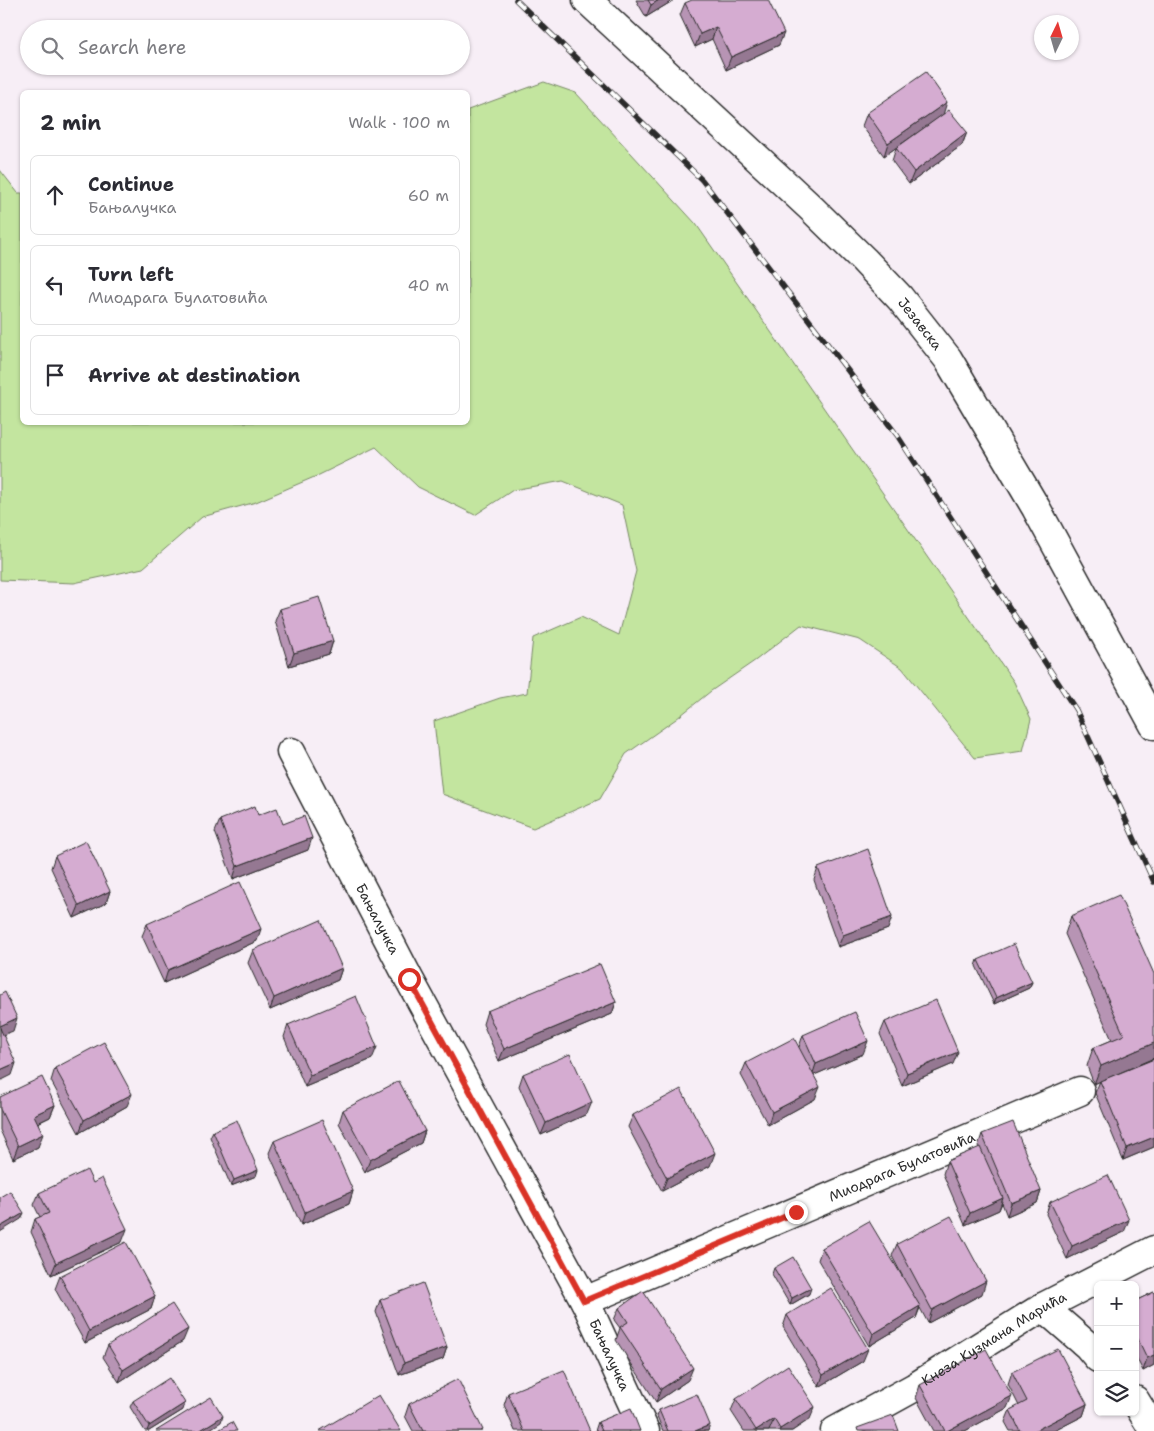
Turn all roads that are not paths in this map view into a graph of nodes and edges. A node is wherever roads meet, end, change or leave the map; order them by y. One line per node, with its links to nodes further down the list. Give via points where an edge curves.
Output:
1 (587, 0): 2 (street, Језавска, via 864,260 900,298 948,359 1036,508)
2 (1154, 725)
3 (291, 752): 6 (street, Бањалучка, via 409,979)
4 (1080, 1091): 6 (street, Миодрага Булатовића)
5 (1154, 1250): 7 (street, Кнеза Кузмана Марића)
6 (584, 1301): 10 (street, Бањалучка)
7 (1043, 1307): 8 (street); 11 (street, Кнеза Кузмана Марића, via 915,1387)
8 (1094, 1353)
9 (1139, 1407): 12 (street)
10 (645, 1431)
11 (835, 1431)
12 (1154, 1431)

